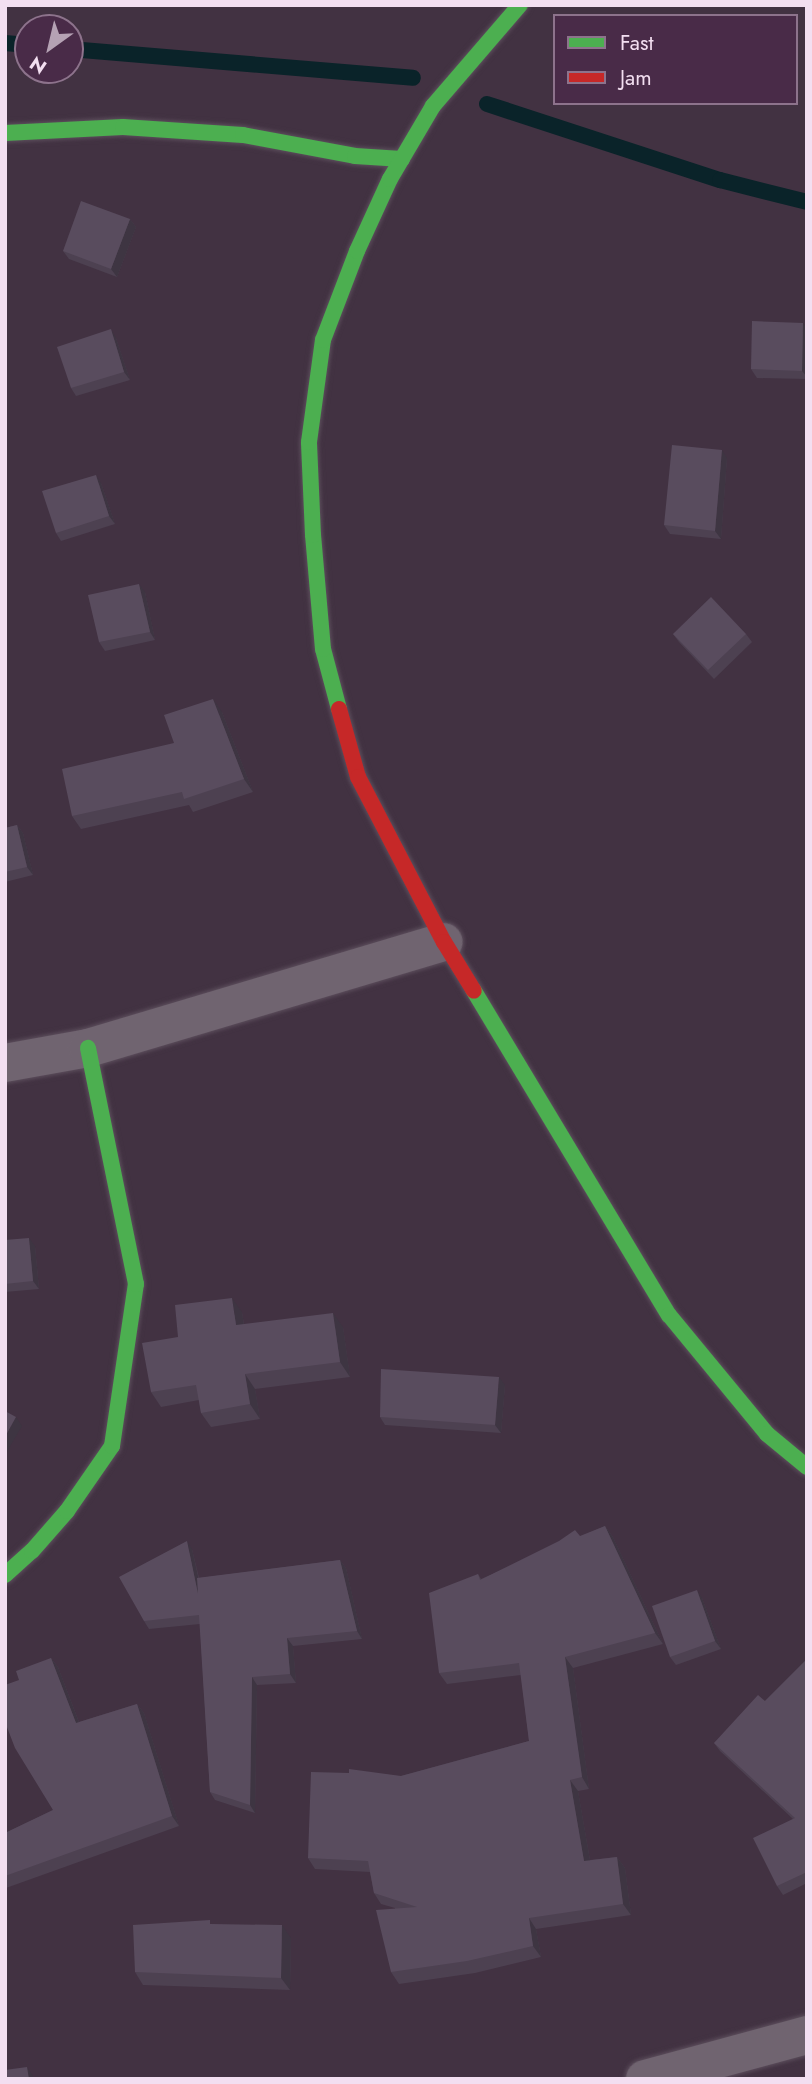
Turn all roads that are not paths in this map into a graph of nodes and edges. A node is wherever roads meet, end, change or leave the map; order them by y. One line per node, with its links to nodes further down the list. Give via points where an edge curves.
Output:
1 (520, 5): 3 (street, via 433,106)
2 (5, 133): 3 (street, via 123,127 243,135 343,155)
3 (402, 159): 4 (street, via 357,251 323,340 309,442 313,535 323,649 358,777)
4 (444, 942): 5 (street); 7 (street, via 669,1315 767,1434)
5 (88, 1048): 6 (street); 8 (street, via 136,1284 114,1434 112,1446 67,1511)
6 (5, 1063)
7 (807, 1467)
8 (5, 1575)
9 (807, 2035): 10 (street)
10 (645, 2079)

